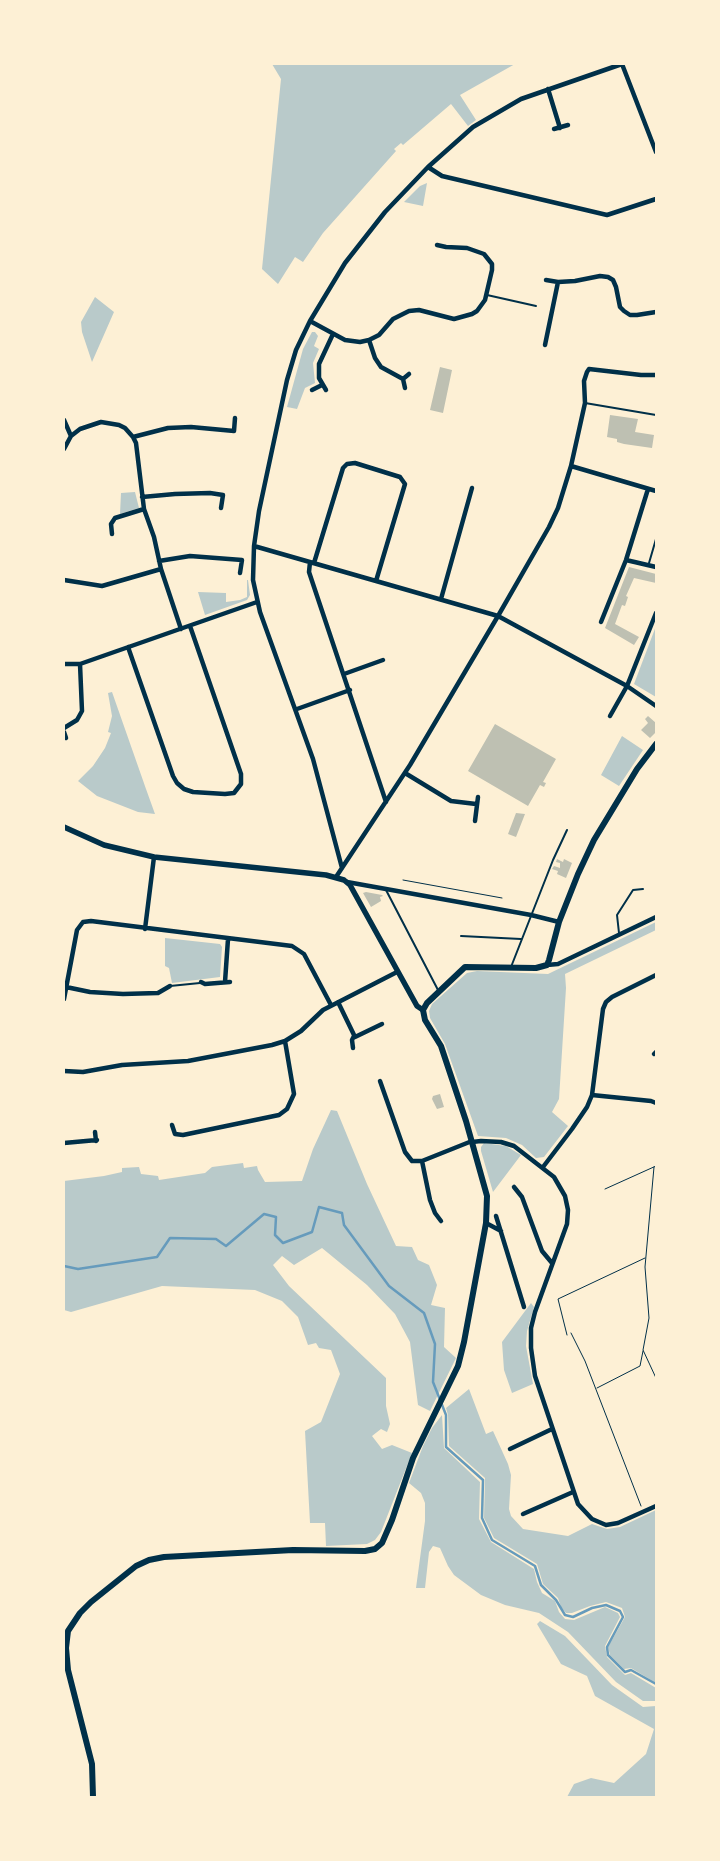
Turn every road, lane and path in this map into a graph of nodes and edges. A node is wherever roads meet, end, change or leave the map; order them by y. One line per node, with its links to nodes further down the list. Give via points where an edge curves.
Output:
1 (622, 64): 2 (street); 7 (street)
2 (606, 66): 3 (street)
3 (548, 89): 5 (street); 8 (street, via 473,127)
4 (568, 125): 5 (street)
5 (560, 128): 6 (street)
6 (554, 129)
7 (656, 152)
8 (428, 167): 9 (street, via 442,176 607,215); 18 (street, via 385,212 350,257)
9 (656, 199)
10 (436, 245): 11 (street)
11 (446, 247): 12 (street); 15 (street, via 467,248 489,259 492,270)
12 (444, 254)
13 (546, 280): 14 (street)
14 (558, 282): 17 (street, via 608,277 613,280 624,311 630,315); 21 (street)
15 (486, 295): 16 (lane); 20 (street, via 477,311 460,318 419,310 403,313)
16 (536, 306)
17 (656, 312)
18 (310, 321): 19 (street); 45 (street, via 296,350 282,402)
19 (333, 334): 20 (street, via 352,342); 25 (street, via 319,364)
20 (369, 340): 24 (street, via 381,367)
21 (545, 345)
22 (410, 374): 24 (street)
23 (656, 375): 29 (street, via 589,369 584,381)
24 (403, 379): 26 (street)
25 (322, 385): 27 (street); 28 (street)
26 (405, 388)
27 (312, 390)
28 (326, 390)
29 (585, 403): 30 (lane); 36 (street)
30 (656, 415)
31 (236, 418): 34 (street, via 234,431 175,428)
32 (64, 420): 33 (street)
33 (70, 436): 34 (street, via 101,422 125,428); 35 (street)
34 (133, 438): 40 (street)
35 (64, 449)
36 (571, 466): 38 (street); 58 (street, via 558,508)
37 (472, 488): 55 (street)
38 (648, 489): 39 (street); 46 (street)
39 (656, 491)
40 (142, 497): 41 (street, via 210,493 223,495); 42 (street)
41 (221, 508)
42 (144, 509): 43 (street, via 115,518 111,524); 47 (street)
43 (112, 534)
44 (656, 539): 49 (lane)
45 (254, 546): 48 (street); 56 (street, via 253,580)
46 (626, 560): 49 (street); 59 (street)
47 (159, 561): 51 (street); 52 (street, via 190,556 242,560)
48 (312, 563): 54 (street); 54 (street, via 344,468 355,463 400,477 405,484); 66 (street, via 309,572)
49 (648, 566): 50 (street)
50 (656, 567)
51 (161, 568): 53 (street, via 102,586); 61 (street)
52 (240, 573)
53 (64, 580)
54 (376, 581): 55 (street)
55 (441, 599): 58 (street)
56 (257, 602): 60 (street); 70 (street)
57 (656, 613): 67 (street)
58 (498, 616): 67 (street); 76 (street)
59 (601, 622)
60 (190, 626): 61 (street); 62 (street, via 241,774 241,784 234,793 193,792 177,783)
61 (180, 629): 62 (street)
62 (128, 647): 65 (street)
63 (383, 660): 66 (street)
64 (64, 664): 65 (street)
65 (80, 664): 72 (street, via 82,711 77,720)
66 (344, 674): 68 (street)
67 (627, 686): 69 (street); 71 (street)
68 (350, 690): 70 (street); 78 (street)
69 (656, 706)
70 (297, 709): 84 (street, via 314,759)
71 (610, 716)
72 (64, 728)
73 (64, 732): 74 (street)
74 (66, 738)
75 (656, 744): 93 (main road, via 594,840)
76 (405, 773): 78 (street); 79 (street, via 451,801)
77 (478, 797): 79 (street)
78 (386, 802): 84 (street)
79 (476, 804): 80 (street)
80 (475, 822)
81 (64, 826): 83 (street, via 104,845)
82 (568, 830): 91 (lane)
83 (154, 857): 85 (street); 94 (street)
84 (342, 868): 85 (street)
85 (336, 877): 87 (street)
86 (403, 880): 90 (path)
87 (347, 882): 89 (street); 101 (street)
88 (643, 889): 95 (lane, via 633,890 617,915)
89 (386, 890): 91 (street); 106 (lane)
90 (502, 898)
91 (531, 915): 93 (street); 98 (lane)
92 (656, 918): 95 (street)
93 (559, 922): 99 (main road)
94 (145, 929): 97 (street); 105 (street, via 91,921 80,925)
95 (619, 935): 99 (street, via 558,964)
96 (461, 936): 98 (lane)
97 (228, 939): 103 (street, via 228,982); 109 (street, via 298,949 304,954)
98 (522, 939): 100 (lane)
99 (547, 965): 100 (main road)
100 (511, 968): 106 (main road, via 465,967)
101 (397, 972): 108 (street); 110 (street, via 417,1006)
102 (656, 975): 117 (street, via 606,1002)
103 (201, 982): 104 (lane)
104 (170, 986): 105 (street, via 158,992 123,994)
105 (66, 987): 107 (street)
106 (438, 991): 110 (main road)
107 (64, 998)
108 (338, 1002): 109 (street); 112 (street)
109 (331, 1005): 113 (street)
110 (423, 1010): 121 (main road, via 425,1020 441,1046)
111 (382, 1024): 112 (street)
112 (354, 1036): 114 (street)
113 (285, 1041): 115 (street, via 188,1061 122,1065 83,1072); 119 (street, via 294,1094 287,1109 279,1116 178,1135)
114 (353, 1048)
115 (64, 1071)
116 (380, 1081): 123 (street, via 408,1158)
117 (592, 1096): 118 (street); 125 (street)
118 (656, 1103)
119 (172, 1125)
120 (95, 1132): 122 (street, via 96,1141)
121 (472, 1142): 123 (street); 125 (street, via 510,1145); 130 (main road, via 487,1196)
122 (64, 1143)
123 (422, 1161): 129 (street, via 430,1200)
124 (655, 1166): 127 (path); 132 (path)
125 (543, 1167): 133 (street, via 563,1190 567,1204 567,1224)
126 (514, 1187): 133 (street, via 522,1196 542,1251)
127 (605, 1189)
128 (496, 1216): 131 (street)
129 (442, 1221)
130 (486, 1223): 131 (street); 150 (main road, via 458,1366 413,1458 382,1543 365,1551 293,1550 149,1560 136,1566 91,1602)
131 (501, 1231): 134 (street)
132 (645, 1258): 136 (path, via 558,1299); 137 (path, via 649,1318)
133 (552, 1263): 140 (street, via 531,1328 535,1376)
134 (524, 1307)
135 (571, 1333): 139 (path)
136 (567, 1335)
137 (643, 1350): 138 (path); 139 (path, via 640,1366)
138 (656, 1378)
139 (595, 1388): 147 (path)
140 (552, 1429): 142 (street); 144 (street)
141 (516, 1438): 142 (street)
142 (520, 1444): 143 (street)
143 (510, 1449)
144 (573, 1492): 146 (street); 147 (street, via 582,1510 601,1524 618,1523)
145 (656, 1506): 147 (street)
146 (535, 1509): 148 (street); 149 (street)
147 (643, 1512)
148 (523, 1514)
149 (538, 1516)
150 (66, 1631): 151 (main road, via 68,1670 92,1764)
151 (93, 1797)

